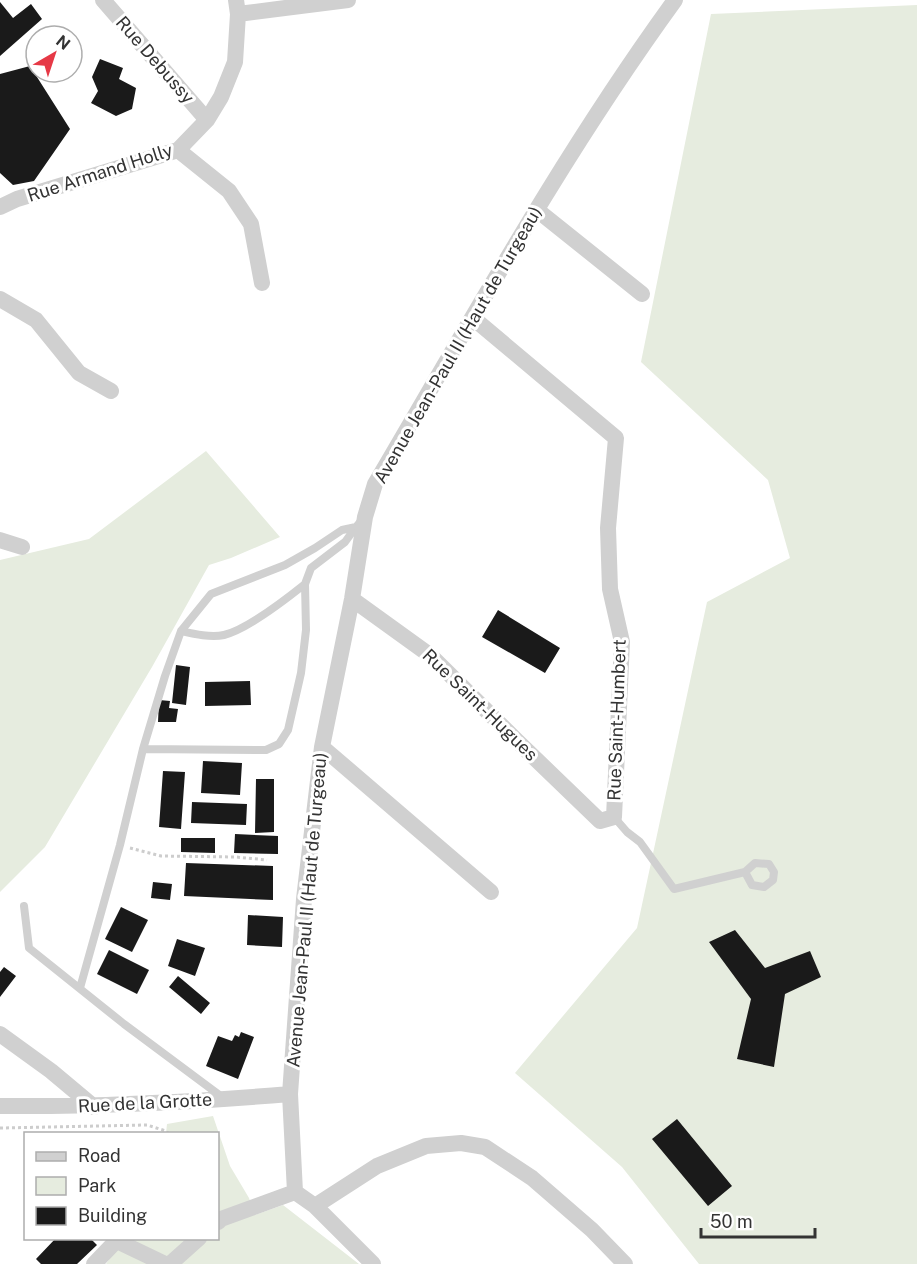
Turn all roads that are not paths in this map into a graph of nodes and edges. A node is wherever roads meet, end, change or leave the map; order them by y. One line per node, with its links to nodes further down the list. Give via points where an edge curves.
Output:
1 (103, 0): 5 (street, Rue Debussy)
2 (348, 0): 4 (street)
3 (675, 0): 8 (street, Avenue Jean-Paul II (Haut de Turgeau), via 625,68)
4 (237, 7): 5 (street, Rue Armand Holly, via 235,62)
5 (207, 120): 6 (street, Rue Armand Holly)
6 (178, 150): 7 (street, Rue Armand Holly); 9 (street, via 229,191 251,224)
7 (0, 207)
8 (537, 210): 10 (street); 12 (street, Avenue Jean-Paul II (Haut de Turgeau))
9 (262, 284)
10 (642, 294)
11 (0, 299): 13 (street, via 36,320 78,373)
12 (473, 318): 14 (street, Avenue Jean-Paul II (Haut de Turgeau), via 375,484); 22 (street, Rue Saint-Humbert, via 616,438 608,528 610,589 622,642)
13 (111, 391)
14 (360, 522): 17 (lane, via 345,542 311,568); 18 (street, Avenue Jean-Paul II (Haut de Turgeau)); 19 (lane, via 285,565 211,594)
15 (0, 540): 16 (street)
16 (22, 547)
17 (305, 584): 19 (lane, via 272,609 223,635); 21 (lane, via 306,630 301,674 288,730 279,744 266,750)
18 (352, 599): 20 (street, Avenue Jean-Paul II (Haut de Turgeau)); 22 (street, Rue Saint-Hugues, via 432,656 517,741)
19 (181, 631): 21 (lane)
20 (322, 747): 24 (street); 28 (street, Avenue Jean-Paul II (Haut de Turgeau), via 304,899)
21 (143, 749): 26 (lane)
22 (607, 819): 23 (lane, via 640,842 674,889)
23 (745, 872)
24 (491, 892)
25 (24, 906): 26 (lane, via 29,948)
26 (80, 988): 29 (lane)
27 (0, 1034): 31 (street)
28 (290, 1094): 29 (street, Rue de la Grotte); 32 (street, Avenue Jean-Paul II (Haut de Turgeau))
29 (225, 1099): 31 (street, Rue de la Grotte)
30 (0, 1106): 31 (street, Rue de la Grotte)
31 (94, 1107)
32 (295, 1192): 33 (street); 34 (street)
33 (315, 1206): 40 (street); 41 (street, via 377,1166 426,1146 461,1143 486,1147 531,1178)
34 (219, 1221)
35 (118, 1240): 37 (street); 38 (street)
36 (198, 1240): 39 (street)
37 (94, 1264)
38 (165, 1264)
39 (170, 1264)
40 (373, 1264)
41 (625, 1264)

